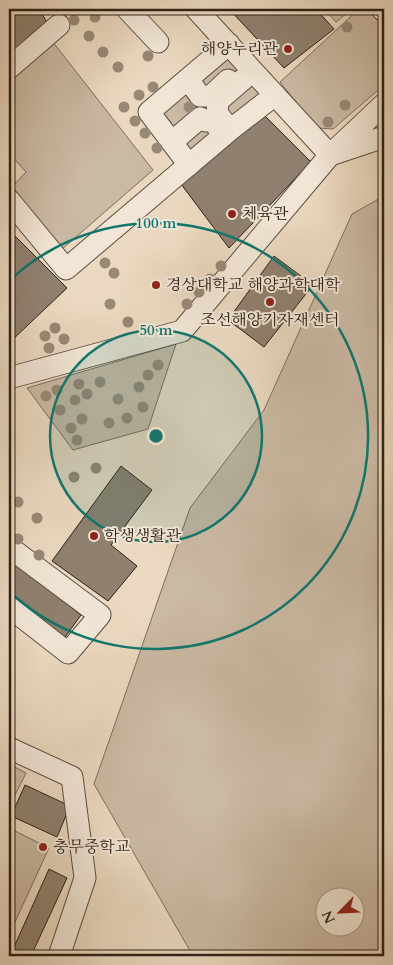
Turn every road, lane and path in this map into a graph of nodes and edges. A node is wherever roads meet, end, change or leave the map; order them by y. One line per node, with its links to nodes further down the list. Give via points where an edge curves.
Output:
1 (127, 9): 4 (street)
2 (196, 9): 5 (street)
3 (59, 25): 7 (street)
4 (158, 42)
5 (229, 44): 6 (street); 8 (street)
6 (250, 67): 8 (street, via 211,96 200,96); 9 (street); 11 (street, via 218,101 217,113)
7 (9, 68)
8 (184, 82): 13 (street, via 196,102 195,112); 13 (street, via 149,112)
9 (275, 95): 11 (street); 14 (street)
10 (384, 104): 14 (street)
11 (227, 133): 13 (street, via 210,119 200,118); 15 (street)
12 (384, 137): 14 (street)
13 (170, 140): 15 (street)
14 (330, 155): 17 (street, via 182,331)
15 (189, 165): 16 (street, via 66,269)
16 (9, 200)
17 (9, 378)
18 (9, 548): 19 (street, via 100,615 68,653)
19 (9, 607)
20 (9, 748): 21 (street, via 72,777 85,878)
21 (59, 956)

